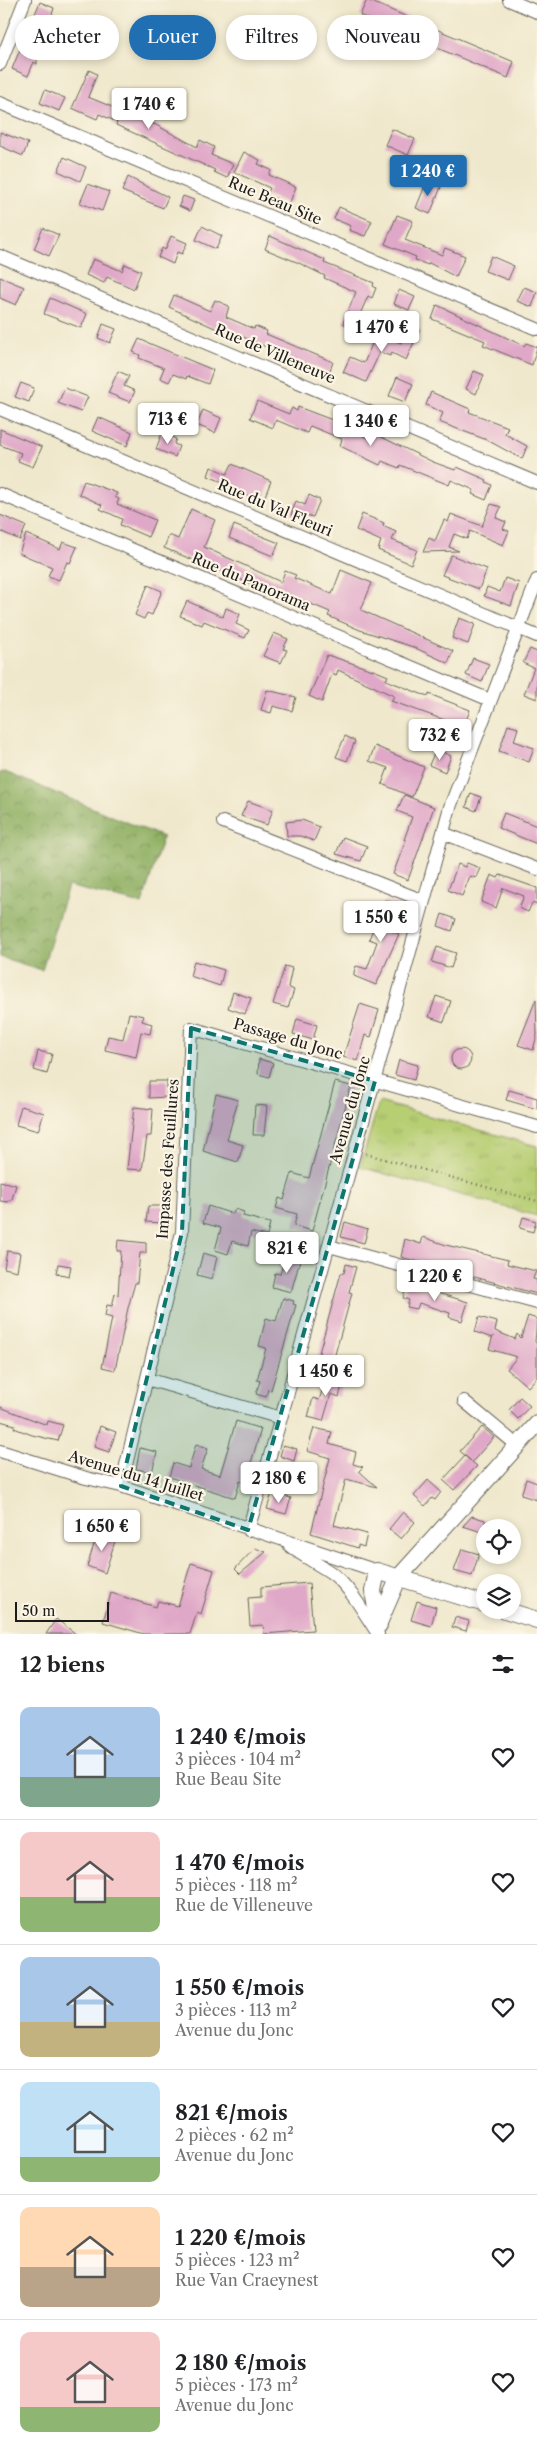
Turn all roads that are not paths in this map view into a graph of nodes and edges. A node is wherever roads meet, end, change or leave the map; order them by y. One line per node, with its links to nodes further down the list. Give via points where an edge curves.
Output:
1 (25, 0): 4 (street)
2 (510, 0): 3 (street)
3 (537, 12)
4 (0, 64)
5 (0, 103): 7 (street, Rue Beau Site)
6 (0, 256): 9 (street, Rue de Villeneuve)
7 (537, 329)
8 (0, 410): 12 (street, Rue du Val Fleuri)
9 (537, 483)
10 (0, 494): 14 (street, Rue du Panorama)
11 (537, 580): 12 (street, Avenue du Jonc)
12 (519, 628): 13 (street, Rue du Val Fleuri); 14 (street, Avenue du Jonc)
13 (537, 636)
14 (490, 700): 16 (street, Avenue du Jonc)
15 (223, 822): 18 (street)
16 (443, 833): 17 (street); 18 (street, Avenue du Jonc)
17 (537, 869)
18 (424, 901): 20 (street, Avenue du Jonc)
19 (191, 1028): 20 (street, Passage du Jonc); 24 (street, Impasse des Feuillures, via 182,1232)
20 (375, 1081): 21 (street, Passage du Jonc); 22 (street, Avenue du Jonc)
21 (537, 1127)
22 (329, 1246): 23 (street); 26 (street, Avenue du Jonc)
23 (537, 1303)
24 (147, 1379): 26 (street); 30 (street, Impasse des Feuillures)
25 (464, 1401): 28 (street)
26 (282, 1418): 31 (street, Avenue du Jonc)
27 (537, 1424): 28 (main road)
28 (518, 1446): 34 (main road)
29 (0, 1451): 30 (street, Avenue du 14 Juillet)
30 (121, 1486): 31 (street, Avenue du 14 Juillet)
31 (248, 1530): 32 (street, Avenue du 14 Juillet)
32 (284, 1542): 33 (street, Avenue du 14 Juillet); 38 (street, via 345,1586)
33 (377, 1571): 34 (main road); 38 (main road, via 373,1591)
34 (399, 1577): 35 (main road); 38 (main road)
35 (476, 1601)
36 (521, 1615): 37 (main road)
37 (537, 1620)
38 (379, 1631)

